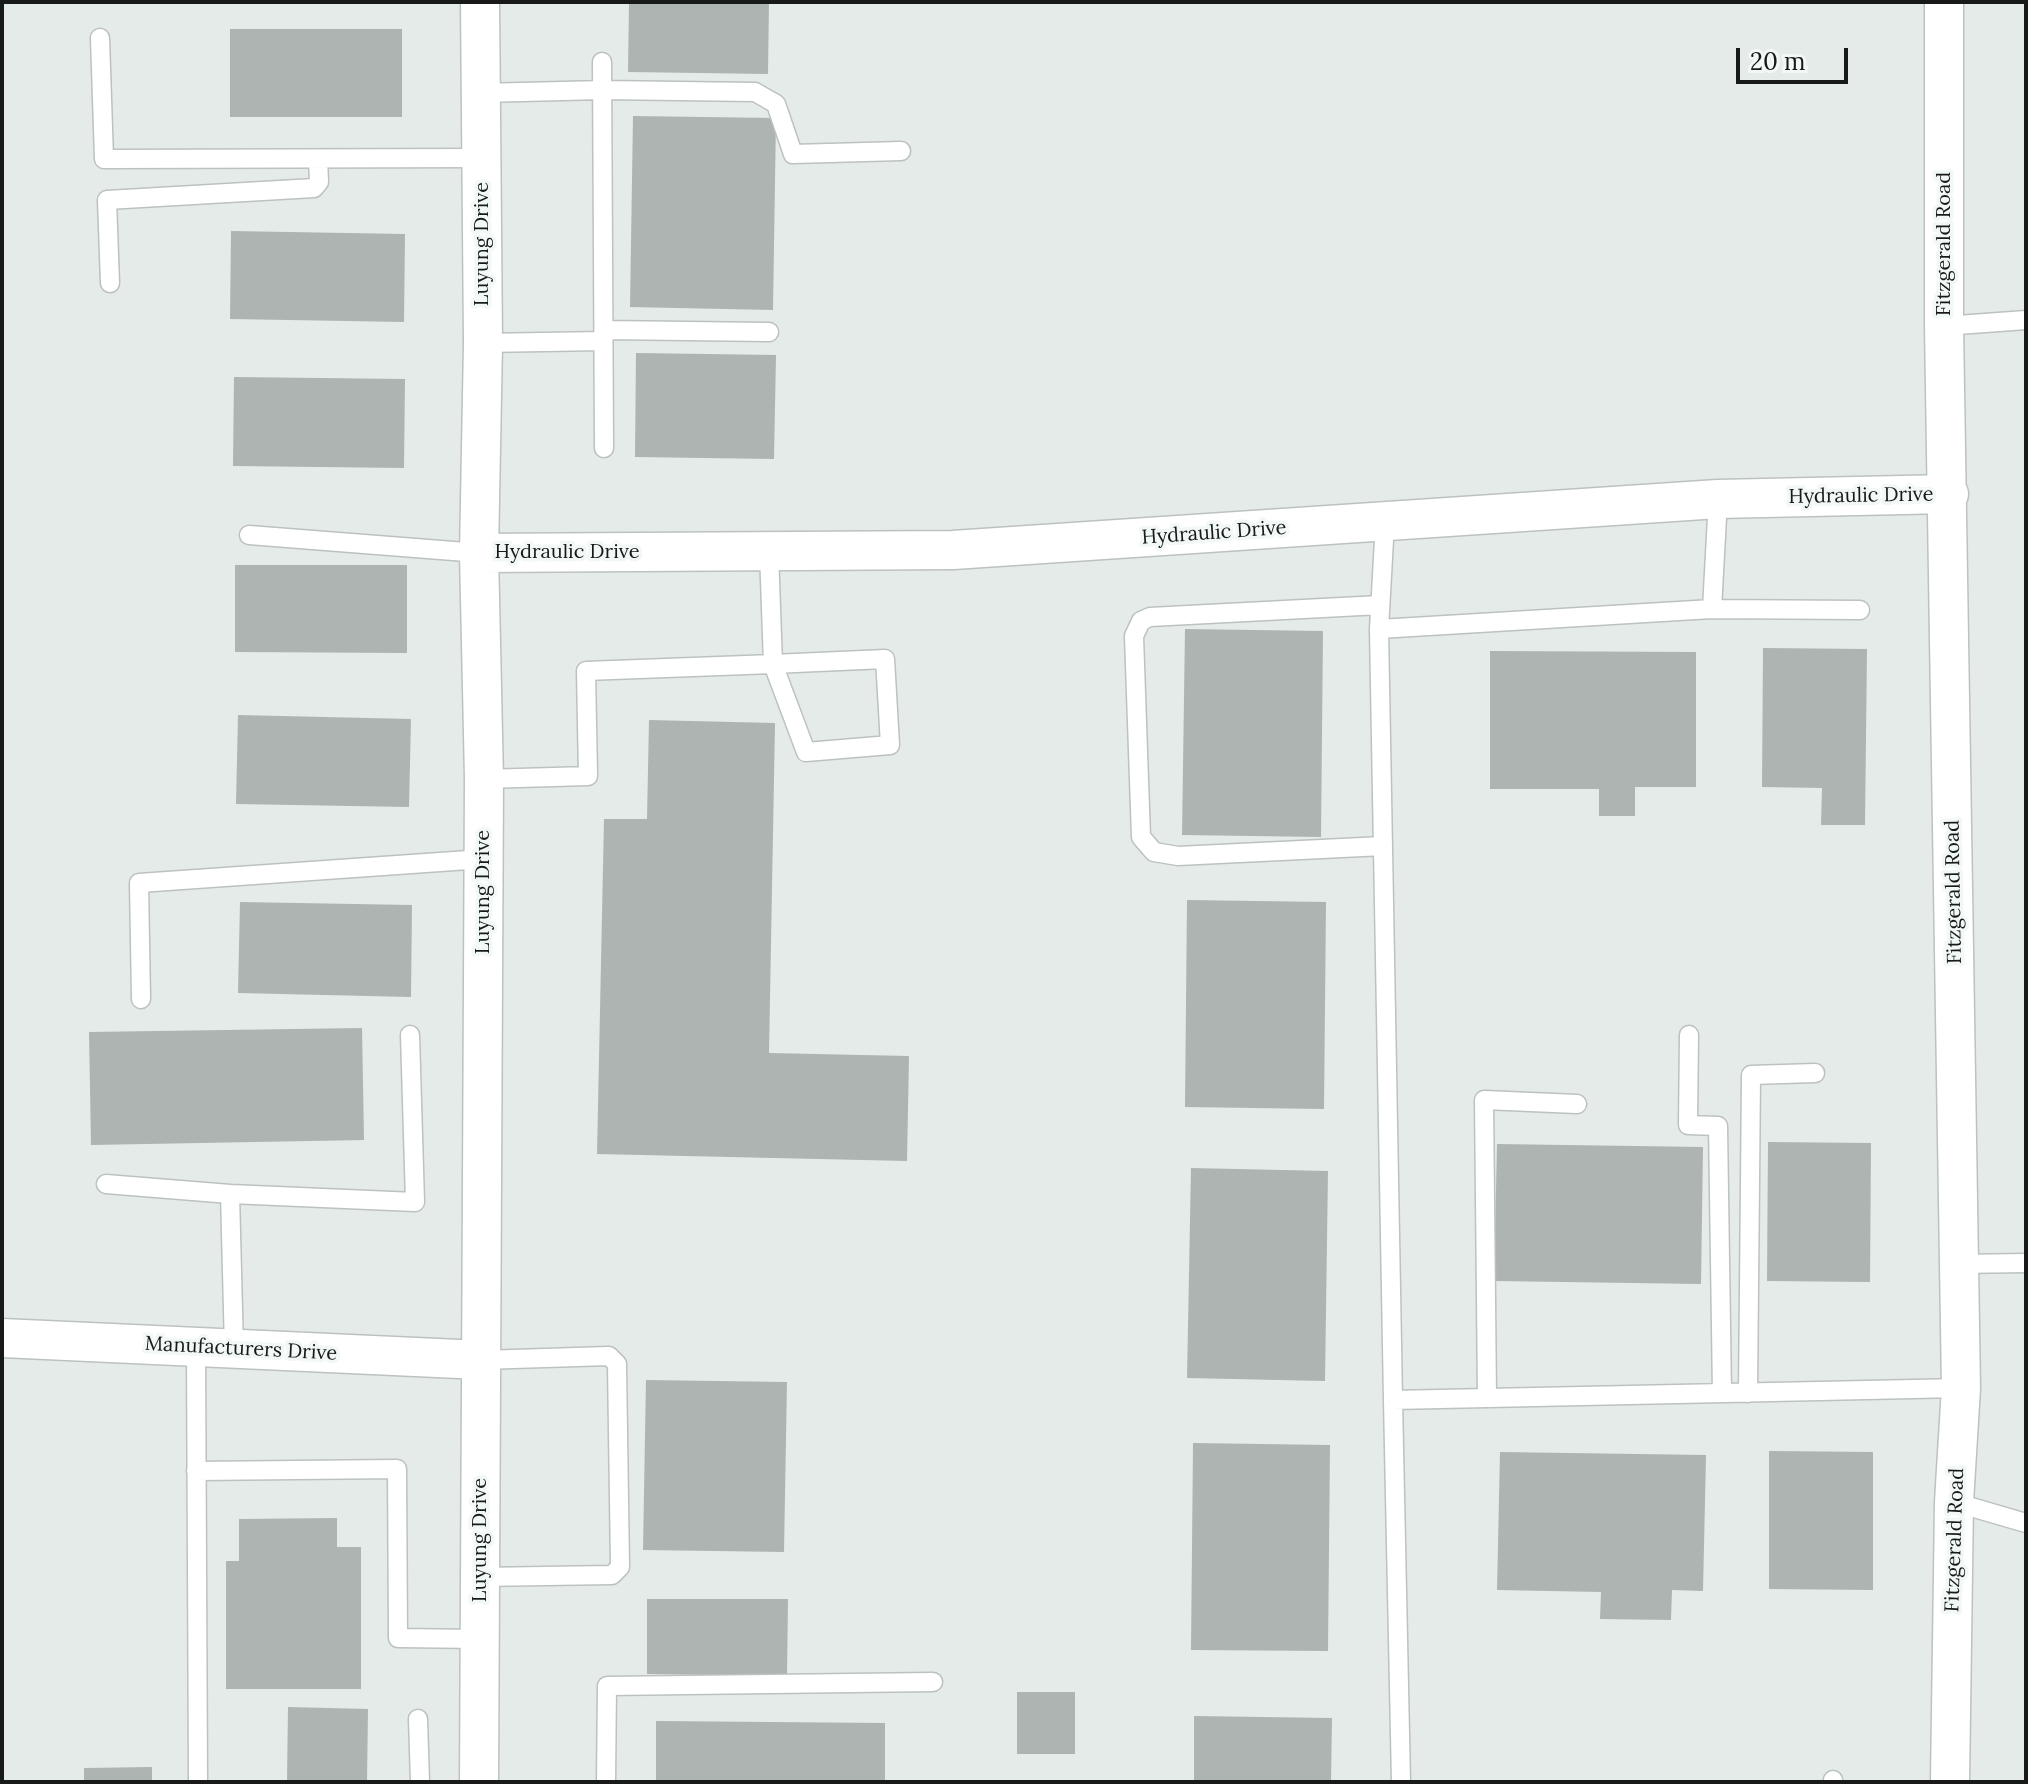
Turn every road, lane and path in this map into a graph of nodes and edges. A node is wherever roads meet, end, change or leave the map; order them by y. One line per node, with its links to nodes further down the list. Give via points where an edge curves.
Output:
1 (480, 2): 6 (street, Luyung Drive)
2 (1944, 2): 12 (street, Fitzgerald Road)
3 (100, 38): 9 (lane, via 104,159)
4 (602, 62): 5 (lane)
5 (603, 90): 6 (lane); 7 (lane, via 755,92 776,104 793,154); 14 (lane)
6 (481, 93): 8 (street, Luyung Drive)
7 (901, 151)
8 (482, 158): 9 (lane); 15 (street, Luyung Drive)
9 (318, 159): 10 (lane, via 319,182 314,188 107,200)
10 (110, 283)
11 (2026, 320): 12 (lane)
12 (1944, 326): 17 (street, Fitzgerald Road)
13 (769, 332): 14 (lane)
14 (604, 336): 15 (lane); 16 (lane)
15 (483, 343): 22 (street, Luyung Drive)
16 (604, 448)
17 (1949, 494): 18 (street, Hydraulic Drive); 39 (street, Fitzgerald Road)
18 (1718, 499): 19 (street, Hydraulic Drive); 24 (lane)
19 (1385, 522): 21 (street, Hydraulic Drive, via 953,550); 23 (lane)
20 (249, 535): 22 (lane)
21 (769, 552): 22 (street, Hydraulic Drive); 27 (lane)
22 (479, 553): 28 (street, Luyung Drive)
23 (1380, 605): 26 (lane); 29 (lane, via 1150,617 1141,621 1134,636 1141,837 1154,852 1178,856)
24 (1712, 609): 25 (lane); 26 (lane)
25 (1860, 610)
26 (1379, 629): 29 (lane)
27 (773, 664): 27 (lane, via 885,659 890,745 806,752); 28 (lane, via 586,671 588,776)
28 (484, 779): 30 (street, Luyung Drive)
29 (1383, 846): 48 (lane)
30 (483, 859): 31 (lane, via 139,883); 43 (street, Luyung Drive)
31 (141, 999)
32 (410, 1035): 37 (lane, via 415,1202)
33 (1689, 1035): 45 (lane, via 1688,1125 1718,1126)
34 (1815, 1073): 46 (lane, via 1751,1075)
35 (1577, 1104): 47 (lane, via 1484,1100)
36 (106, 1184): 37 (lane)
37 (230, 1194): 42 (lane)
38 (2026, 1263): 39 (lane)
39 (1959, 1264): 44 (street, Fitzgerald Road)
40 (2, 1338): 41 (street, Manufacturers Drive)
41 (196, 1347): 42 (street, Manufacturers Drive); 49 (lane)
42 (234, 1349): 43 (street, Manufacturers Drive)
43 (481, 1360): 52 (street, Luyung Drive); 52 (lane, via 609,1356 617,1364 620,1567 612,1575)
44 (1961, 1388): 46 (lane); 50 (street, Fitzgerald Road)
45 (1722, 1393): 46 (lane); 47 (lane)
46 (1748, 1393)
47 (1487, 1398): 48 (lane)
48 (1393, 1400): 60 (lane)
49 (196, 1471): 53 (lane, via 397,1469 398,1638); 56 (lane)
50 (1954, 1502): 51 (lane); 61 (street, Fitzgerald Road)
51 (2026, 1523)
52 (479, 1577): 53 (street, Luyung Drive)
53 (480, 1639): 58 (street, Luyung Drive)
54 (933, 1682): 59 (lane, via 607,1686)
55 (418, 1719): 57 (lane)
56 (198, 1782)
57 (420, 1782)
58 (479, 1782)
59 (606, 1782)
60 (1401, 1782)
61 (1950, 1782)

